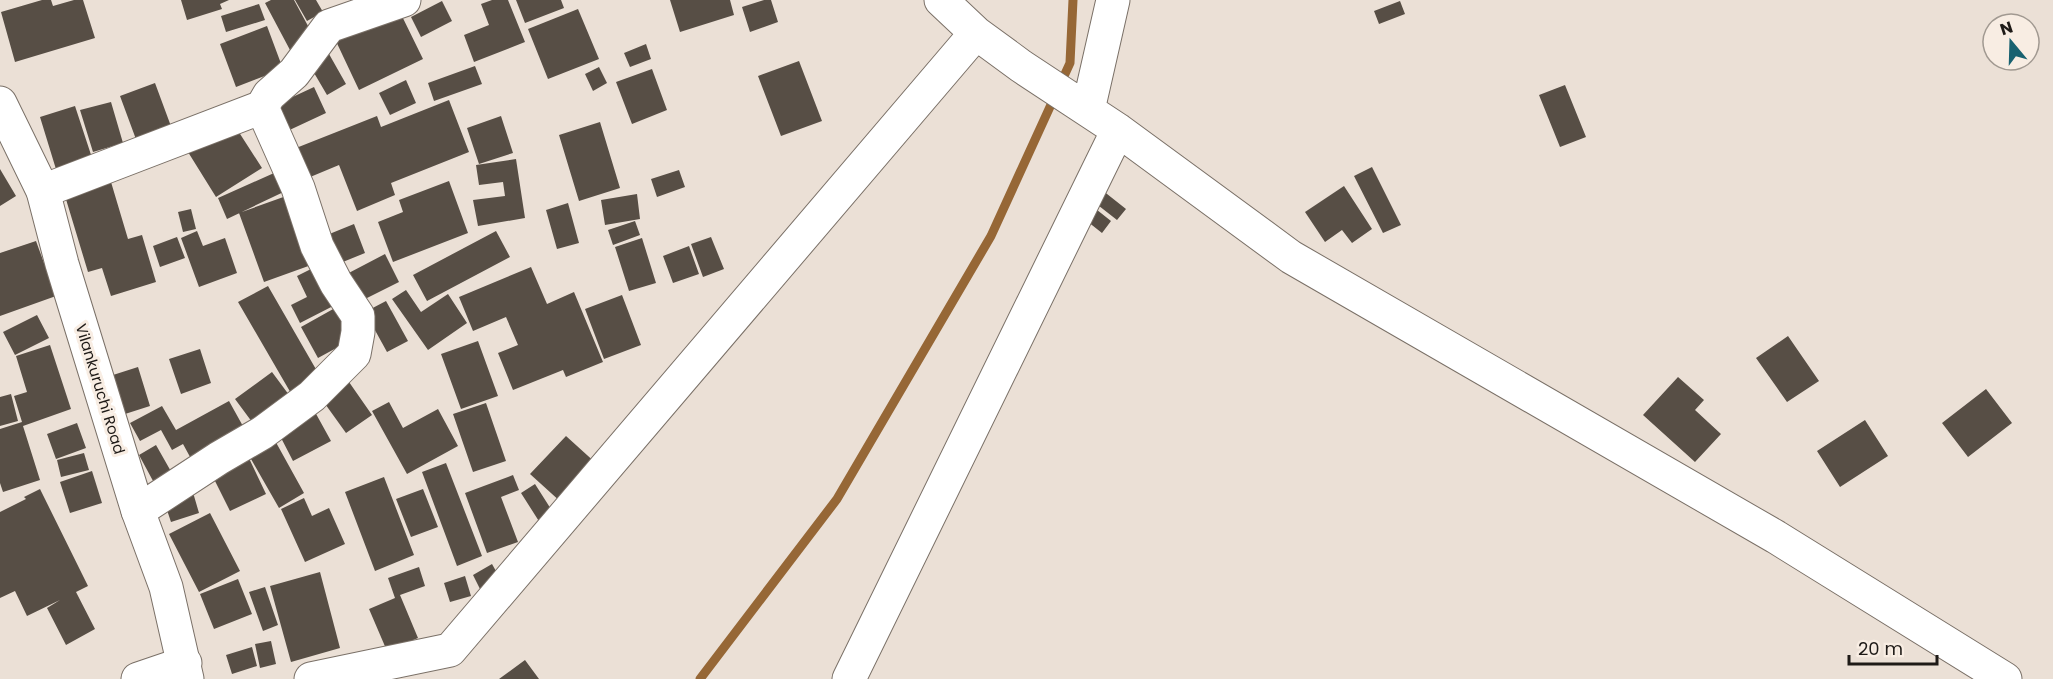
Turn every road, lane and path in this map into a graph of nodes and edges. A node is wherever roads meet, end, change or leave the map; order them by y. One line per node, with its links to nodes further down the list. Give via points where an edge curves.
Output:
1 (404, 0): 6 (street, via 329,26)
2 (941, 0): 4 (street)
3 (1113, 0): 7 (street)
4 (976, 33): 7 (street); 13 (street, via 450,650)
5 (0, 103): 9 (street, Vilankuruchi Road)
6 (262, 107): 9 (street); 10 (street, via 298,188 317,246 358,316 354,354 312,396 262,433)
7 (1087, 109): 8 (street)
8 (1119, 130): 14 (street); 15 (street, via 1291,257 1776,537)
9 (43, 191): 10 (street, Vilankuruchi Road)
10 (138, 511): 11 (street, Vilankuruchi Road, via 166,587)
11 (186, 671): 12 (street)
12 (138, 679)
13 (311, 679)
14 (849, 679)
15 (2005, 679)

